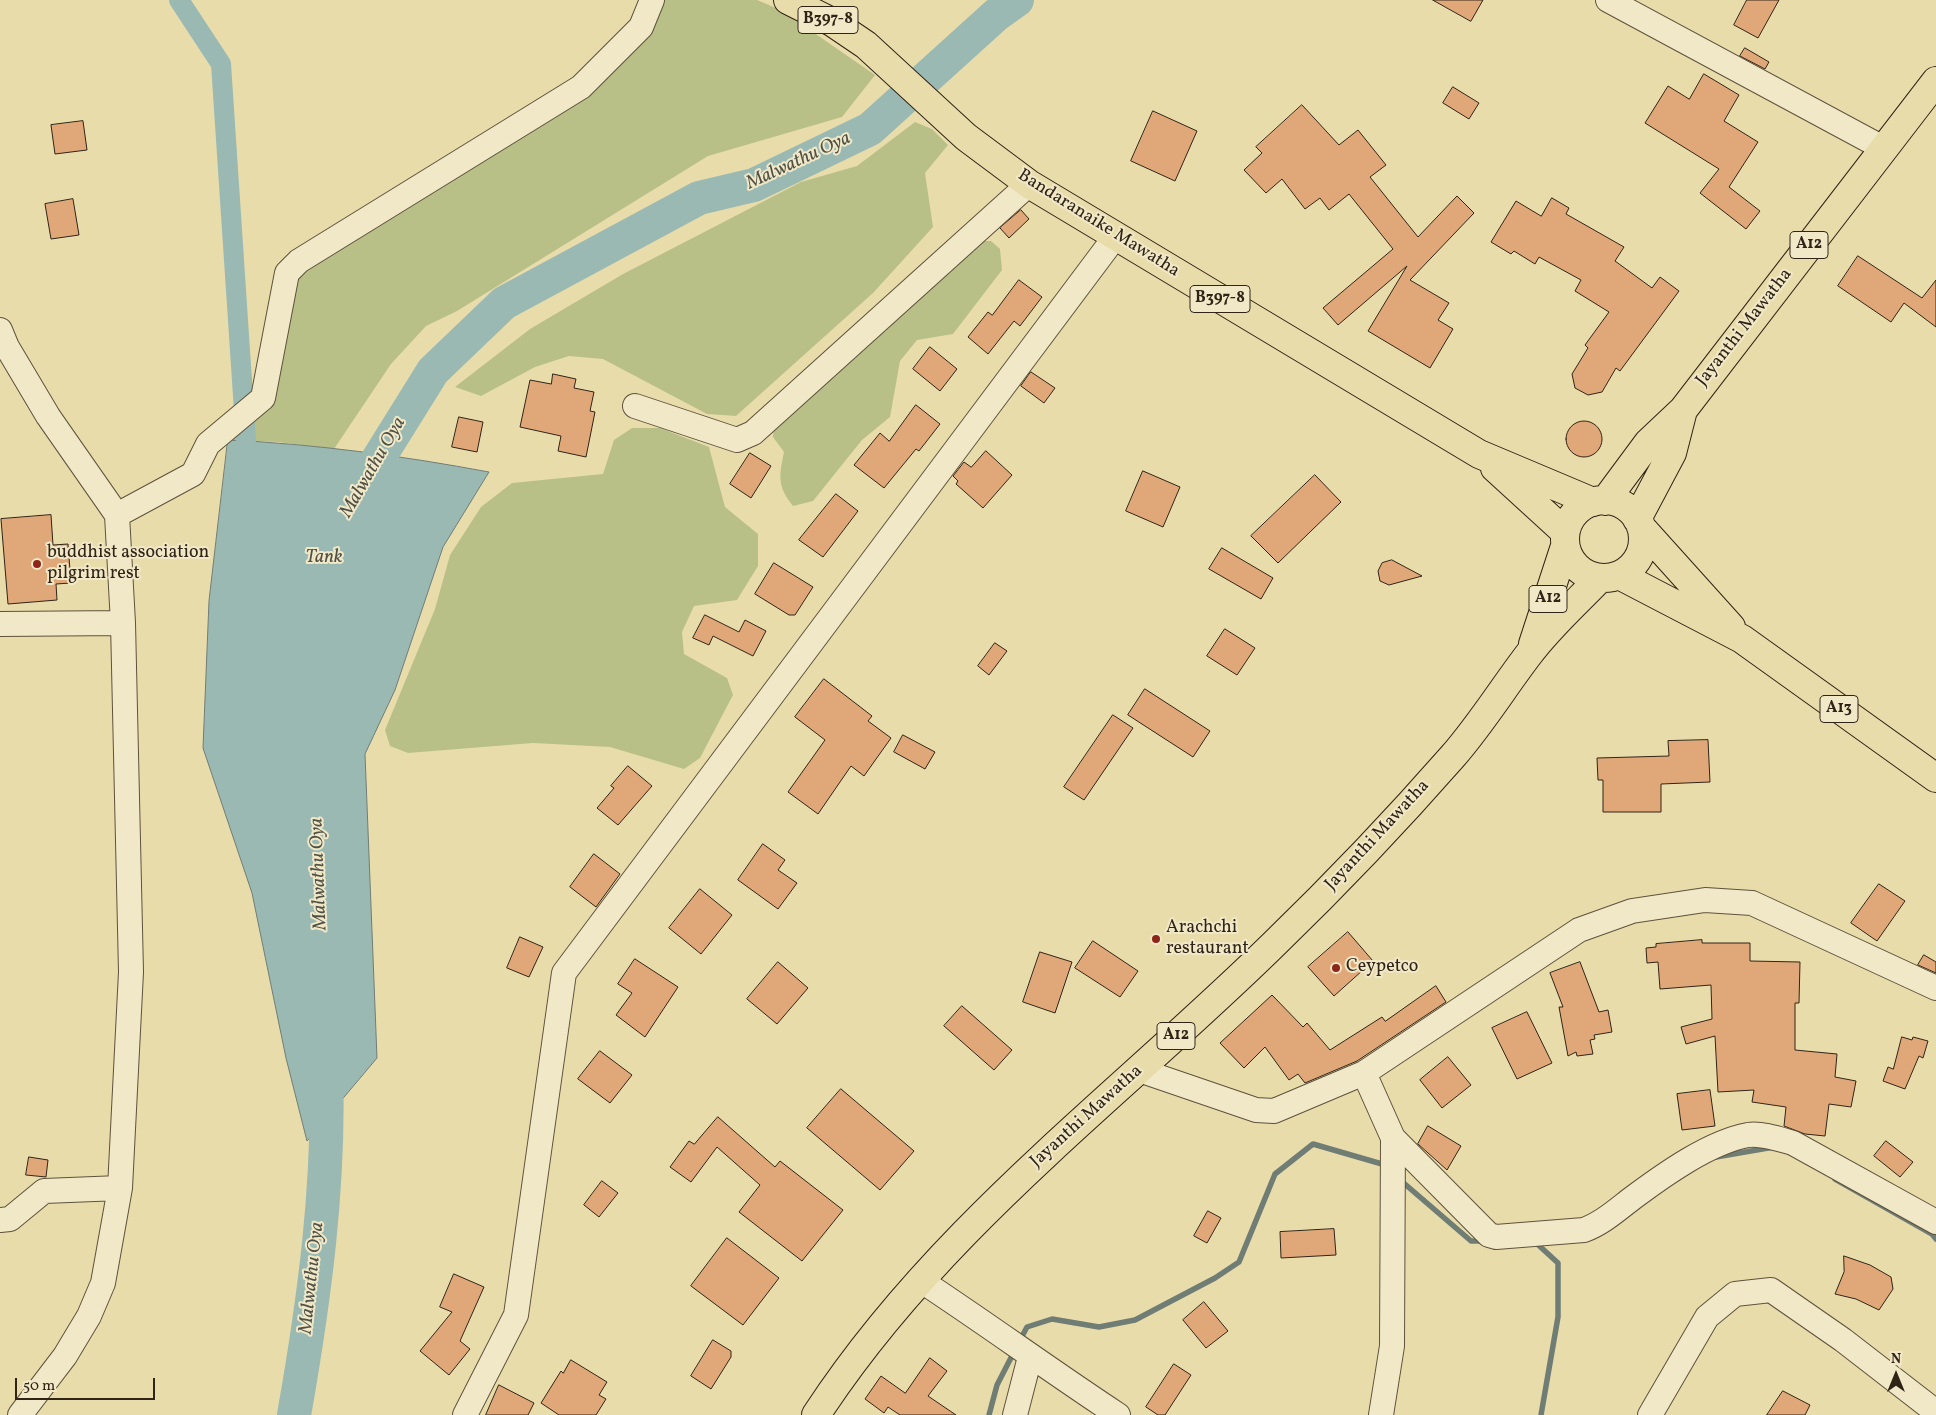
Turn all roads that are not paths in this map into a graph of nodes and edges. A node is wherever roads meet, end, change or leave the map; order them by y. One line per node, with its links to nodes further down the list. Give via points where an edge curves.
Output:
1 (652, 0): 13 (street, via 641,27 581,87 299,261 287,273 264,398 208,444 194,474)
2 (788, 0): 6 (main road, Bandaranaike Mawatha / B397-8, via 832,22 866,45 966,137)
3 (1608, 0): 5 (street)
4 (1936, 81): 5 (main road, Jayanthi Mawatha / A12)
5 (1884, 148): 10 (main road, Jayanthi Mawatha / A12)
6 (1029, 184): 7 (main road, Bandaranaike Mawatha / B397-8); 9 (street, via 752,433 737,440)
7 (1115, 237): 11 (main road, Bandaranaike Mawatha / B397-8); 33 (street, via 564,973 516,1316)
8 (0, 330): 13 (street, via 48,416)
9 (635, 406)
10 (1683, 410): 12 (main road, Jayanthi Mawatha / A12, via 1648,443); 14 (main road, Jayanthi Mawatha / A12, via 1672,453)
11 (1479, 454): 12 (main road, Bandaranaike Mawatha / B397-8); 15 (main road, Bandaranaike Mawatha / B397-8)
12 (1599, 501): 14 (main road, via 1617,503 1628,509); 15 (main road, via 1575,513)
13 (117, 515): 18 (street)
14 (1639, 523): 16 (main road, via 1643,541 1639,555 1631,568); 19 (main road, A13)
15 (1565, 539): 16 (main road, via 1569,558 1577,568 1588,575); 20 (main road, Jayanthi Mawatha / A12)
16 (1609, 577): 19 (main road, A13); 20 (main road, Jayanthi Mawatha / A12)
17 (0, 624): 18 (street)
18 (122, 624): 26 (street, via 131,972)
19 (1742, 639): 21 (main road, A13)
20 (1530, 652): 23 (main road, Jayanthi Mawatha / A12, via 1455,754 1372,846 1273,945)
21 (1936, 778)
22 (1936, 988): 24 (street, via 1752,903 1705,900 1632,912 1579,930)
23 (1139, 1070): 24 (street, via 1256,1110 1274,1111); 29 (main road, Jayanthi Mawatha / A12, via 973,1223)
24 (1364, 1073): 25 (street)
25 (1393, 1138): 28 (street, via 1489,1235 1496,1237 1584,1230 1597,1225 1657,1180 1716,1146 1749,1135 1793,1142); 37 (street, via 1392,1346)
26 (120, 1188): 27 (street, via 44,1191 10,1219); 32 (street, via 103,1283 89,1316 65,1356)
27 (0, 1220)
28 (1936, 1222)
29 (920, 1280): 30 (street); 34 (main road, Jayanthi Mawatha / A12, via 872,1338)
30 (1026, 1354): 35 (street); 36 (street)
31 (1936, 1412): 38 (street, via 1843,1340 1771,1290 1735,1294 1707,1317)
32 (20, 1415)
33 (465, 1415)
34 (816, 1415)
35 (1015, 1415)
36 (1118, 1415)
37 (1381, 1415)
38 (1650, 1415)

